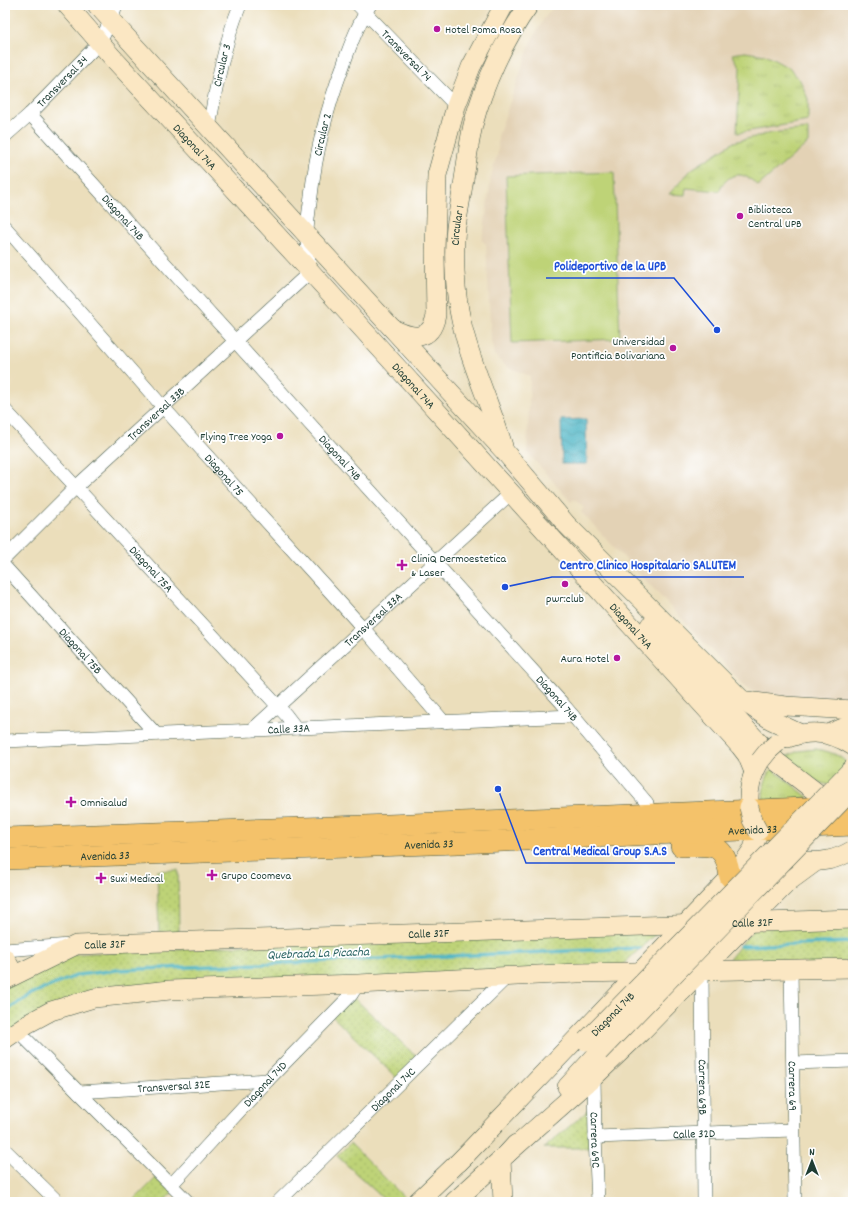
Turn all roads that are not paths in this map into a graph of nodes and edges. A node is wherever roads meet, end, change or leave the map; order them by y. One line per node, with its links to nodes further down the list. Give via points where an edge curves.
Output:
1 (66, 5): 8 (main road, Diagonal 74A)
2 (97, 5): 7 (main road, Diagonal 74A)
3 (240, 5): 12 (street, Circular 3, via 219,72)
4 (504, 5): 9 (main road, Circular 1, via 471,67)
5 (529, 5): 11 (main road, Circular 1, via 504,46 487,84)
6 (364, 8): 9 (street, Transversal 74); 15 (street, Circular 2, via 333,93 322,135 313,177)
7 (113, 13): 8 (street, Transversal 34); 12 (main road, Diagonal 74A)
8 (100, 42): 10 (street, Transversal 34); 18 (main road, Diagonal 74A)
9 (456, 106): 11 (main road); 16 (main road, Circular 1, via 437,175)
10 (30, 114): 13 (street, Transversal 34); 20 (street, Diagonal 74B)
11 (474, 123): 17 (main road, Circular 1, via 456,228)
12 (209, 128): 15 (main road, Diagonal 74A)
13 (5, 136)
14 (5, 227): 21 (street, Diagonal 75)
15 (307, 235): 18 (street, Circular 2); 19 (main road, Diagonal 74A)
16 (435, 252): 17 (main road); 19 (main road, Circular 1, via 435,323 428,332 418,337 406,335)
17 (456, 254): 23 (main road, Circular 1, via 456,293 466,344)
18 (310, 272): 20 (street, Transversal 33B); 25 (main road, Diagonal 74A)
19 (389, 327): 23 (main road, Diagonal 74A)
20 (235, 341): 21 (street, Transversal 33B); 28 (street, Diagonal 74B)
21 (163, 407): 24 (street, Transversal 33B); 30 (street, Diagonal 75)
22 (5, 410): 24 (street, Diagonal 75A)
23 (505, 452): 26 (main road, Diagonal 74A)
24 (76, 487): 27 (street, Transversal 33B); 32 (street, Diagonal 75A)
25 (511, 493): 28 (street, Transversal 33A); 44 (main road, Diagonal 74A)
26 (567, 524): 31 (main road, Diagonal 74A); 49 (main road, via 602,574 777,762)
27 (5, 558)
28 (435, 563): 30 (street, Transversal 33A); 34 (street, Diagonal 74B)
29 (5, 567): 39 (street, Diagonal 75B)
30 (363, 628): 32 (street, Transversal 33A); 35 (street, Diagonal 75)
31 (743, 700): 33 (main road, via 786,706); 40 (main road, Diagonal 74A, via 770,720)
32 (277, 706): 37 (street, Diagonal 75A); 38 (street, Transversal 33A)
33 (853, 710)
34 (573, 716): 35 (street, Calle 33A); 48 (street, Diagonal 74B)
35 (444, 722): 37 (street, Calle 33A)
36 (853, 724): 41 (main road)
37 (296, 728): 38 (street, Calle 33A)
38 (252, 730): 39 (street, Calle 33A)
39 (156, 734): 42 (street, Calle 33A)
40 (801, 734): 41 (main road); 44 (main road, bridge, via 777,743)
41 (828, 734): 43 (main road)
42 (6, 740)
43 (853, 746)
44 (757, 766): 47 (main road, via 750,782)
45 (853, 768): 49 (main road, bridge)
46 (853, 789): 49 (main road, bridge)
47 (749, 802): 48 (main road); 52 (main road, bridge, via 752,820)
48 (648, 803): 50 (main road)
49 (835, 806): 50 (main road, Avenida 33); 79 (main road, Diagonal 74B, bridge)
50 (480, 820): 53 (main road, Avenida 33)
51 (853, 825): 54 (main road, Avenida 33)
52 (758, 831): 57 (main road, via 769,845 782,854 797,860); 58 (main road, via 748,857)
53 (5, 838)
54 (458, 842): 56 (main road, Avenida 33); 58 (main road, via 542,848 705,846 712,847 724,855)
55 (853, 850): 57 (main road, via 835,859)
56 (5, 859)
57 (814, 862): 59 (main road)
58 (730, 878): 63 (main road)
59 (773, 897): 61 (main road); 62 (main road)
60 (853, 919): 61 (main road, Calle 32F)
61 (780, 921): 62 (main road, Calle 32F)
62 (749, 922): 63 (main road, Calle 32F); 70 (main road)
63 (684, 925): 64 (main road, Calle 32F); 66 (main road)
64 (76, 945): 65 (street, Calle 32F); 74 (main road)
65 (5, 950)
66 (658, 953): 71 (main road); 72 (main road, via 667,967)
67 (5, 958): 74 (main road, via 11,969)
68 (853, 968): 69 (main road)
69 (791, 969): 70 (main road); 81 (street, Carrera 69)
70 (702, 971): 72 (main road); 77 (main road); 86 (street, Carrera 69B)
71 (639, 972): 72 (main road); 73 (main road); 76 (main road)
72 (676, 972)
73 (507, 977): 75 (main road); 95 (street, Diagonal 74C)
74 (8, 978)
75 (358, 984): 78 (main road, via 170,990 94,998 51,1011); 83 (street, Diagonal 74D, via 351,995)
76 (610, 1003): 77 (main road, via 619,1004 631,1012); 90 (main road)
77 (641, 1032): 82 (main road)
78 (11, 1034): 84 (street)
79 (593, 1047): 89 (main road, Diagonal 74B); 90 (main road, Diagonal 74B)
80 (853, 1061): 81 (street)
81 (793, 1063): 85 (street, Carrera 69)
82 (594, 1077): 87 (street, Carrera 69C); 89 (main road)
83 (268, 1080): 84 (street, Transversal 32E); 91 (street, Diagonal 74D)
84 (79, 1092): 91 (street)
85 (793, 1130): 86 (street, Calle 32D); 100 (street, Carrera 69)
86 (703, 1133): 87 (street, Calle 32D); 99 (street, Carrera 69B)
87 (595, 1137): 98 (street, Carrera 69C)
88 (5, 1150): 93 (street)
89 (504, 1156): 96 (main road, Diagonal 74B); 97 (main road)
90 (458, 1164): 92 (main road, Diagonal 74B)
91 (171, 1185): 94 (street)
92 (421, 1200)
93 (58, 1202)
94 (188, 1202)
95 (278, 1202)
96 (454, 1202)
97 (502, 1202)
98 (598, 1202)
99 (704, 1202)
100 (795, 1202)

